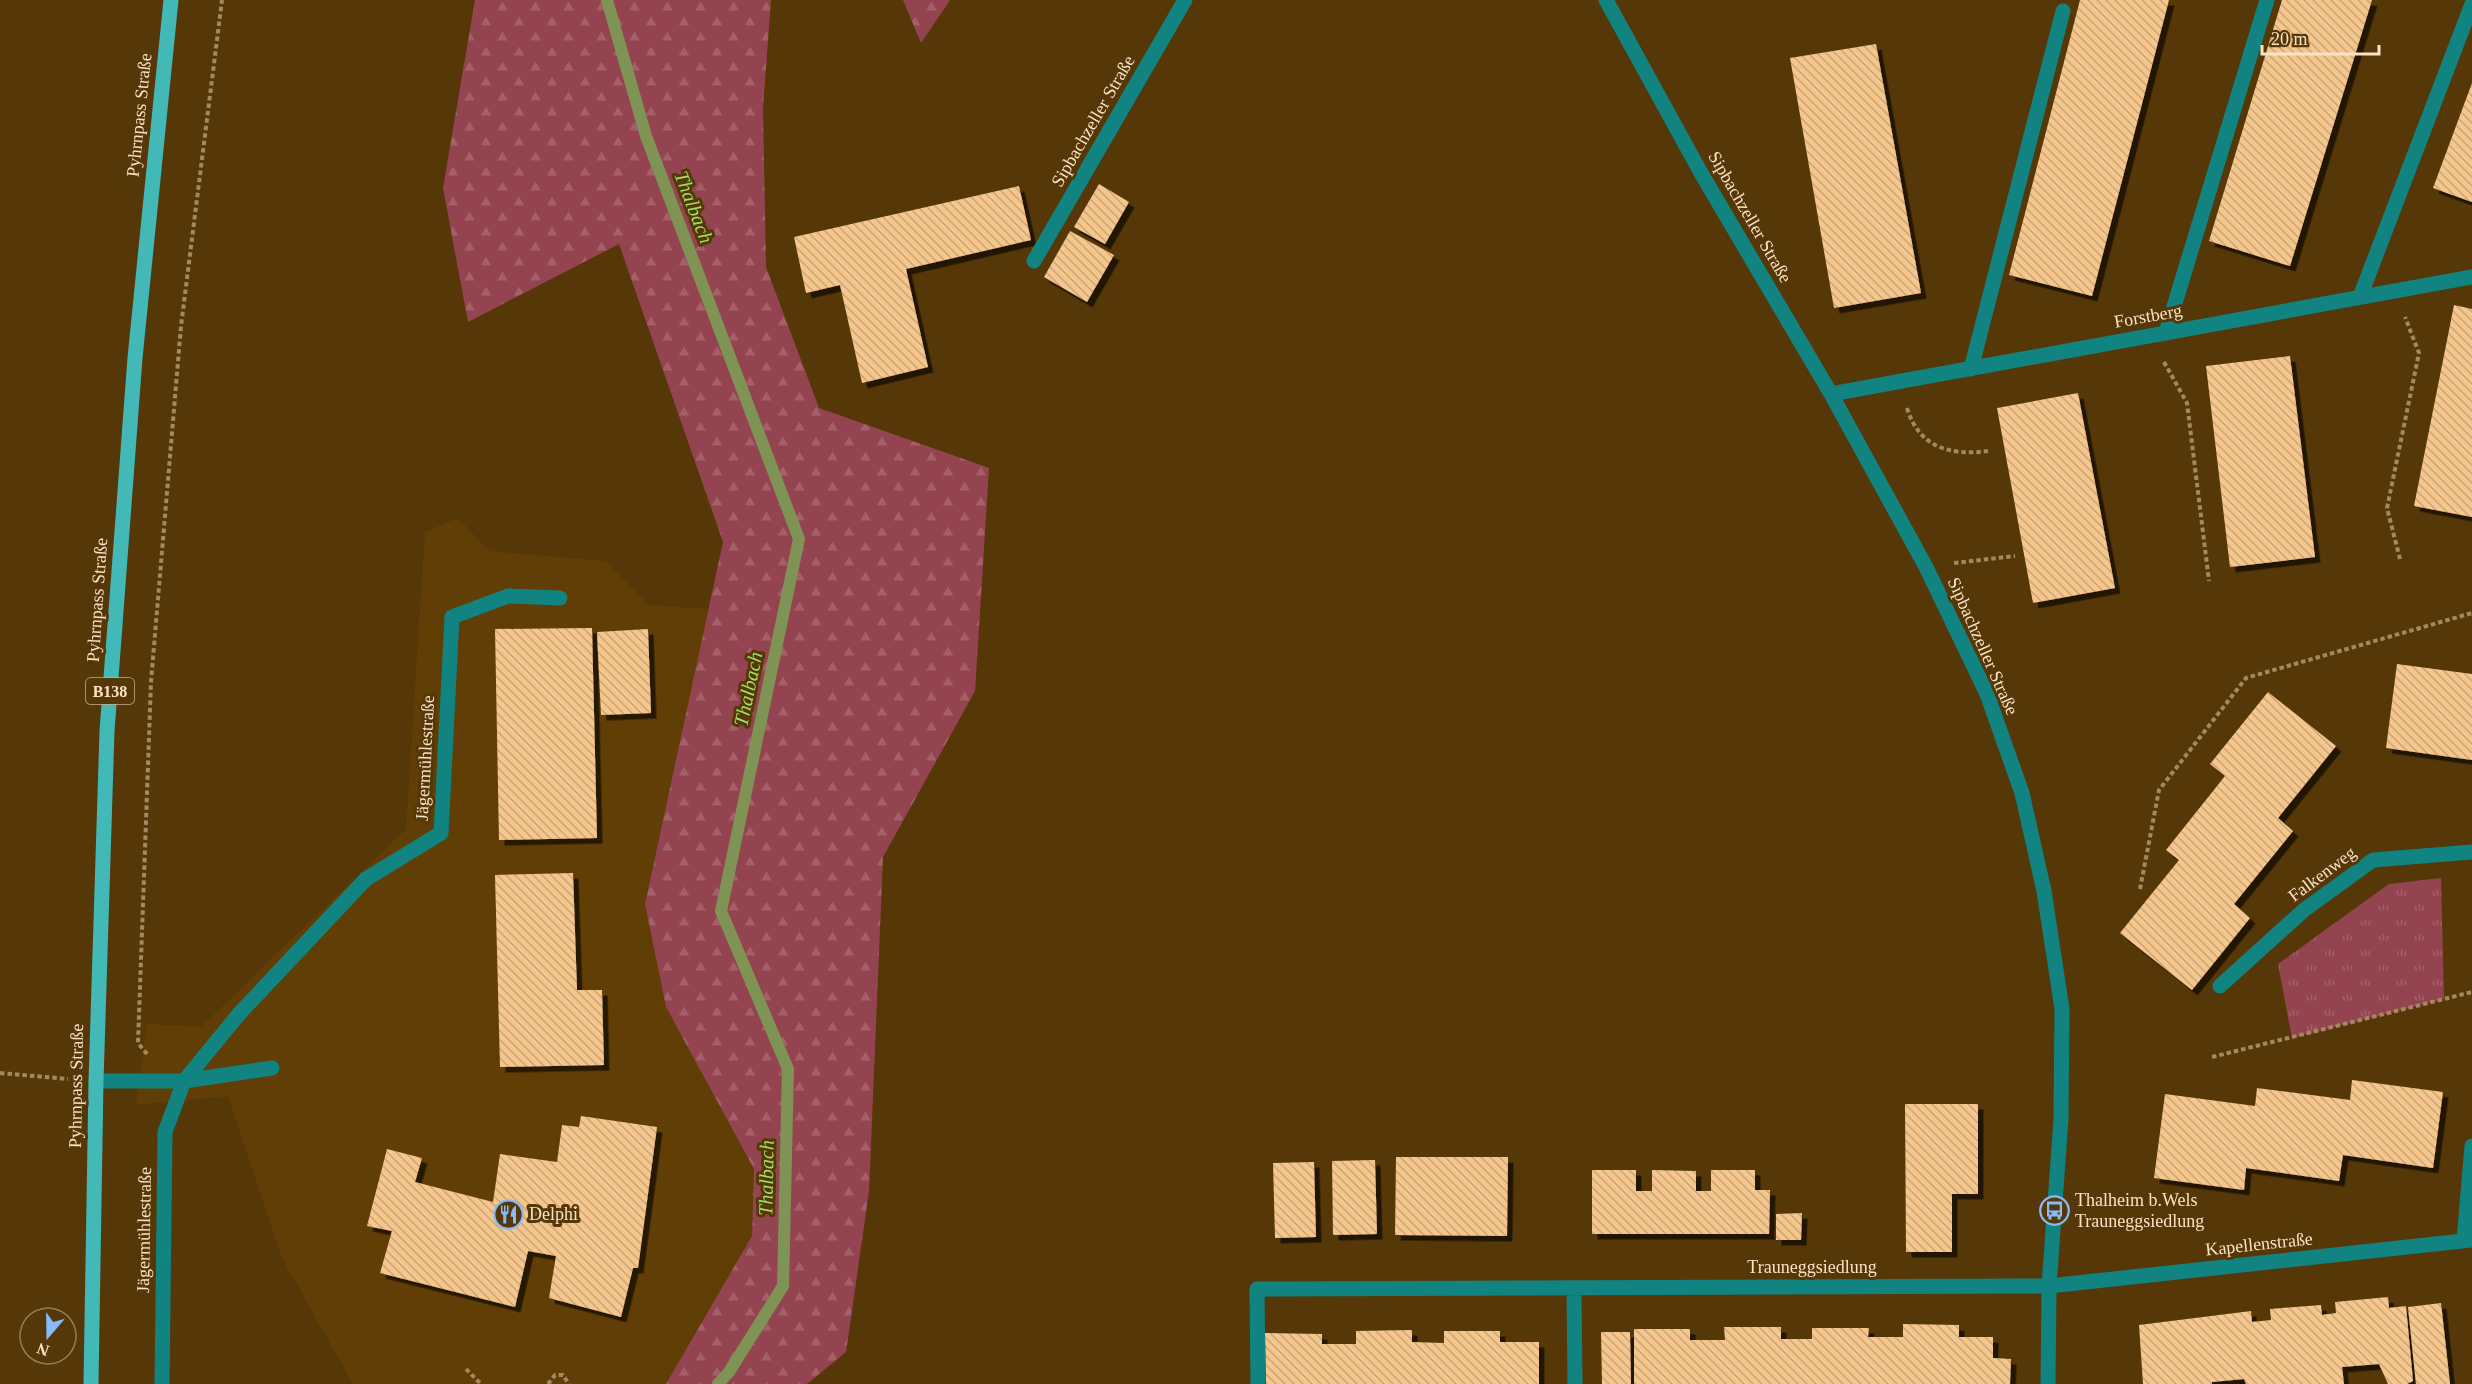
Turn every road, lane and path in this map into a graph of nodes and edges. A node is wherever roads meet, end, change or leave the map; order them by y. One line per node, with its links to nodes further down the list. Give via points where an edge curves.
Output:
1 (171, 0): 31 (main road, Pyhrnpass Straße / B138, via 135,358 107,731)
2 (222, 0): 32 (path, via 181,326 151,682 138,1043 153,1060)
3 (1185, 0): 8 (street, Sipbachzeller Straße)
4 (1606, 0): 16 (street, Sipbachzeller Straße, via 1701,173)
5 (2267, 0): 12 (street)
6 (2472, 4): 11 (street)
7 (2063, 11): 14 (street)
8 (1034, 261)
9 (2472, 277): 10 (street, Forstberg)
10 (2396, 291): 11 (street, Forstberg); 19 (path, via 2419,353 2387,508)
11 (2360, 297): 12 (street, Forstberg)
12 (2166, 333): 13 (street, Forstberg)
13 (2148, 336): 14 (street, Forstberg); 21 (path, via 2187,403)
14 (1971, 369): 15 (street, Forstberg)
15 (1901, 381): 16 (street, Forstberg); 17 (path, via 1907,412 1921,434 1940,448 1962,454)
16 (1831, 394): 20 (street, Sipbachzeller Straße)
17 (1988, 451)
18 (2015, 556): 20 (path)
19 (2400, 559)
20 (1926, 567): 36 (street, Sipbachzeller Straße, via 1987,694 2022,793 2044,891 2062,1010 2061,1119)
21 (2210, 581)
22 (560, 598): 33 (street, Jägermühlestraße, via 508,596 452,617 441,833 366,879 239,1014)
23 (2472, 613): 25 (path, via 2246,678 2159,790)
24 (2472, 852): 26 (street, Falkenweg, via 2373,860 2304,910)
25 (2140, 890)
26 (2220, 986)
27 (2472, 992): 28 (path)
28 (2212, 1057)
29 (272, 1068): 33 (street)
30 (0, 1073): 31 (path)
31 (96, 1081): 32 (street); 39 (main road, Pyhrnpass Straße / B138)
32 (153, 1081): 33 (street)
33 (184, 1081): 40 (street, Jägermühlestraße, via 165,1132)
34 (2472, 1146): 35 (street)
35 (2468, 1241): 36 (street, Kapellenstraße)
36 (2049, 1286): 37 (street, Trauneggsiedlung); 46 (street, Sipbachzeller Straße)
37 (1574, 1288): 44 (street, Trauneggsiedlung, via 1257,1289); 45 (street)
38 (466, 1369): 41 (path)
39 (91, 1384)
40 (162, 1384)
41 (481, 1384)
42 (548, 1384): 43 (path, via 555,1375 563,1376)
43 (568, 1384)
44 (1257, 1384)
45 (1575, 1384)
46 (2048, 1384)

